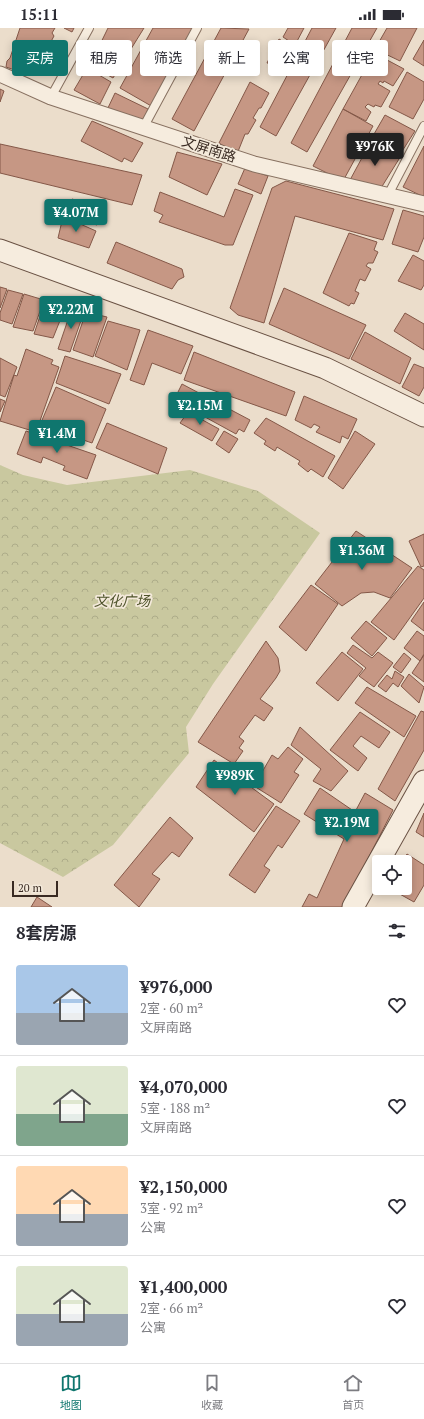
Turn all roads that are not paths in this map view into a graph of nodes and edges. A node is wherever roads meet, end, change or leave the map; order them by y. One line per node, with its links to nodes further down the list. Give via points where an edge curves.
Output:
1 (89, 28): 4 (lane)
2 (198, 28): 6 (lane)
3 (0, 74): 4 (street, 文屏南路)
4 (51, 97): 6 (street, 文屏南路)
5 (424, 126): 7 (lane)
6 (143, 128): 7 (street, 文屏南路, via 254,164)
7 (388, 195): 8 (street, 文屏南路)
8 (424, 204)
9 (0, 250): 10 (main road, via 325,368)
10 (424, 416)
11 (424, 781): 12 (main road)
12 (353, 907)

